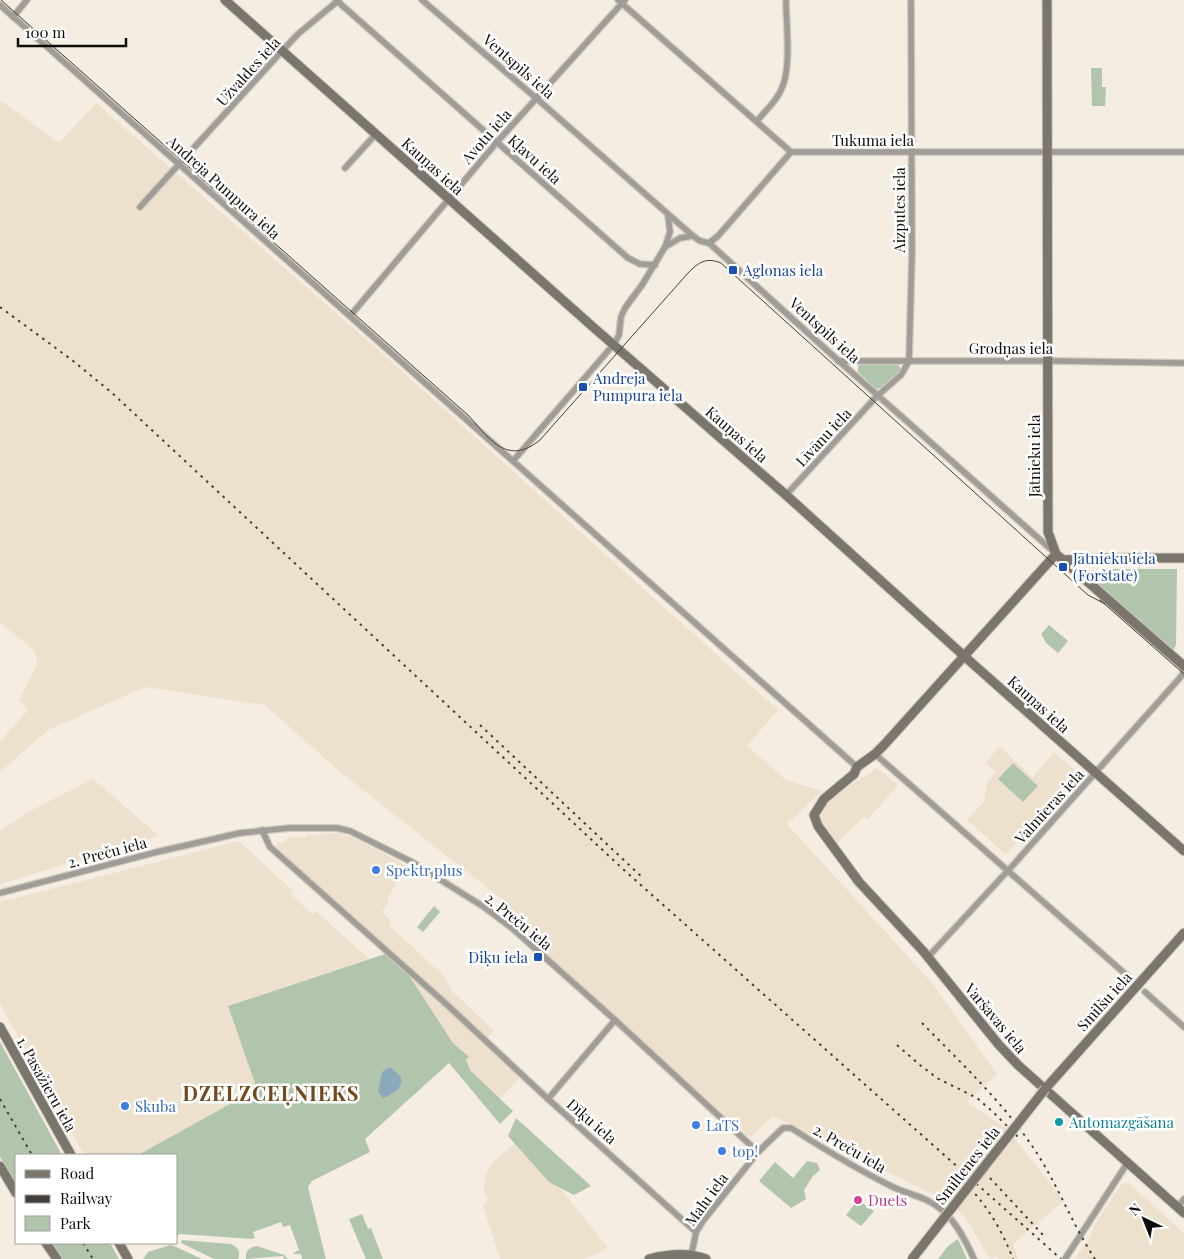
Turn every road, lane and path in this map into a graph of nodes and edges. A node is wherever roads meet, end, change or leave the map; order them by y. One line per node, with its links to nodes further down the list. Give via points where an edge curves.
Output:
1 (27, 0): 10 (street)
2 (225, 0): 11 (street, Kauņas iela)
3 (338, 0): 11 (street, Užvaldes iela); 15 (street, Kļavu iela)
4 (422, 0): 12 (street, Ventspils iela)
5 (786, 0): 13 (street, via 787,67 784,84)
6 (911, 0): 17 (street, Aizputes iela)
7 (1047, 0): 18 (street, Jātnieku iela)
8 (622, 1): 12 (street, Avotu iela); 13 (street)
9 (0, 5): 10 (street, Andreja Pumpura iela)
10 (13, 17): 20 (street, Andreja Pumpura iela)
11 (282, 51): 14 (street, Kauņas iela); 20 (street, Užvaldes iela)
12 (536, 98): 15 (street, Avotu iela); 24 (street, Ventspils iela)
13 (757, 121): 16 (street)
14 (376, 134): 21 (street); 22 (street, Kauņas iela)
15 (497, 142): 22 (street, Avotu iela); 28 (street, Kļavu iela, via 628,258 640,264)
16 (791, 152): 17 (street, Tukuma iela); 26 (street)
17 (911, 152): 18 (street, Tukuma iela); 32 (street, Aizputes iela)
18 (1048, 152): 19 (street, Tukuma iela); 33 (street, Jātnieku iela)
19 (1184, 152)
20 (180, 164): 23 (street, Užvaldes iela); 29 (street, Andreja Pumpura iela)
21 (345, 168)
22 (449, 199): 29 (street, Avotu iela); 30 (street, Kauņas iela)
23 (140, 207)
24 (668, 215): 25 (street, Ventspils iela); 27 (street, via 670,232)
25 (693, 236): 26 (street, Ventspils iela); 27 (street)
26 (710, 243): 31 (street, Ventspils iela)
27 (665, 246): 28 (street)
28 (655, 265): 30 (street, via 625,308)
29 (350, 316): 36 (street, Andreja Pumpura iela)
30 (614, 344): 36 (street); 37 (street, Kauņas iela)
31 (838, 361): 32 (street, Grodņas iela); 35 (street, Ventspils iela)
32 (908, 361): 33 (street, Grodņas iela); 35 (street, Līvānu iela, via 901,375)
33 (1048, 361): 34 (street, Grodņas iela); 38 (street, Jātnieku iela, via 1048,532)
34 (1184, 363)
35 (877, 396): 37 (street, Līvānu iela); 38 (street, Ventspils iela)
36 (513, 461): 44 (street, Andreja Pumpura iela)
37 (786, 495): 41 (street, Kauņas iela)
38 (1056, 554): 40 (street, Ventspils iela); 41 (street)
39 (1184, 558): 40 (street)
40 (1063, 560): 42 (street, Ventspils iela)
41 (964, 656): 43 (street); 45 (street, Kauņas iela)
42 (1184, 667): 45 (street, Valmieras iela, via 1178,680)
43 (875, 754): 44 (street); 48 (street)
44 (857, 767): 51 (street, Varšavas iela, via 854,774 824,799 814,815 818,826 859,882)
45 (1095, 772): 47 (street, Kauņas iela); 48 (street, Valmieras iela)
46 (262, 830): 49 (street, 2. Preču iela, via 157,852); 54 (street, 2. Preču iela, via 337,828 394,852 512,928); 58 (street, via 270,847)
47 (1184, 851)
48 (1008, 870): 51 (street, Valmieras iela); 52 (street)
49 (0, 894)
50 (1184, 933): 57 (street, Smilšu iela)
51 (928, 957): 57 (street, Varšavas iela, via 999,1045)
52 (1131, 979)
53 (1145, 992): 56 (street)
54 (615, 1020): 58 (street, Dīķu iela); 59 (street, 2. Preču iela)
55 (0, 1027): 60 (street, 1. Pasažieru iela)
56 (1184, 1027)
57 (1045, 1089): 61 (street, Varšavas iela); 73 (street, Smiltenes iela, bridge)
58 (548, 1099): 65 (street, Dīķu iela)
59 (758, 1152): 65 (street, Malu iela); 74 (street, 2. Preču iela, via 783,1128 791,1128 849,1165 920,1196 943,1211 954,1222)
60 (70, 1154)
61 (1128, 1162): 64 (street, Varšavas iela); 75 (street)
62 (0, 1166): 63 (street)
63 (15, 1191)
64 (1182, 1206)
65 (696, 1232): 68 (street, Malu iela)
66 (47, 1244): 69 (street)
67 (120, 1244): 70 (street)
68 (691, 1257): 71 (street, via 666,1254); 72 (street)
69 (57, 1259)
70 (128, 1259)
71 (649, 1259)
72 (706, 1259)
73 (912, 1259)
74 (974, 1259)
75 (1065, 1259)

